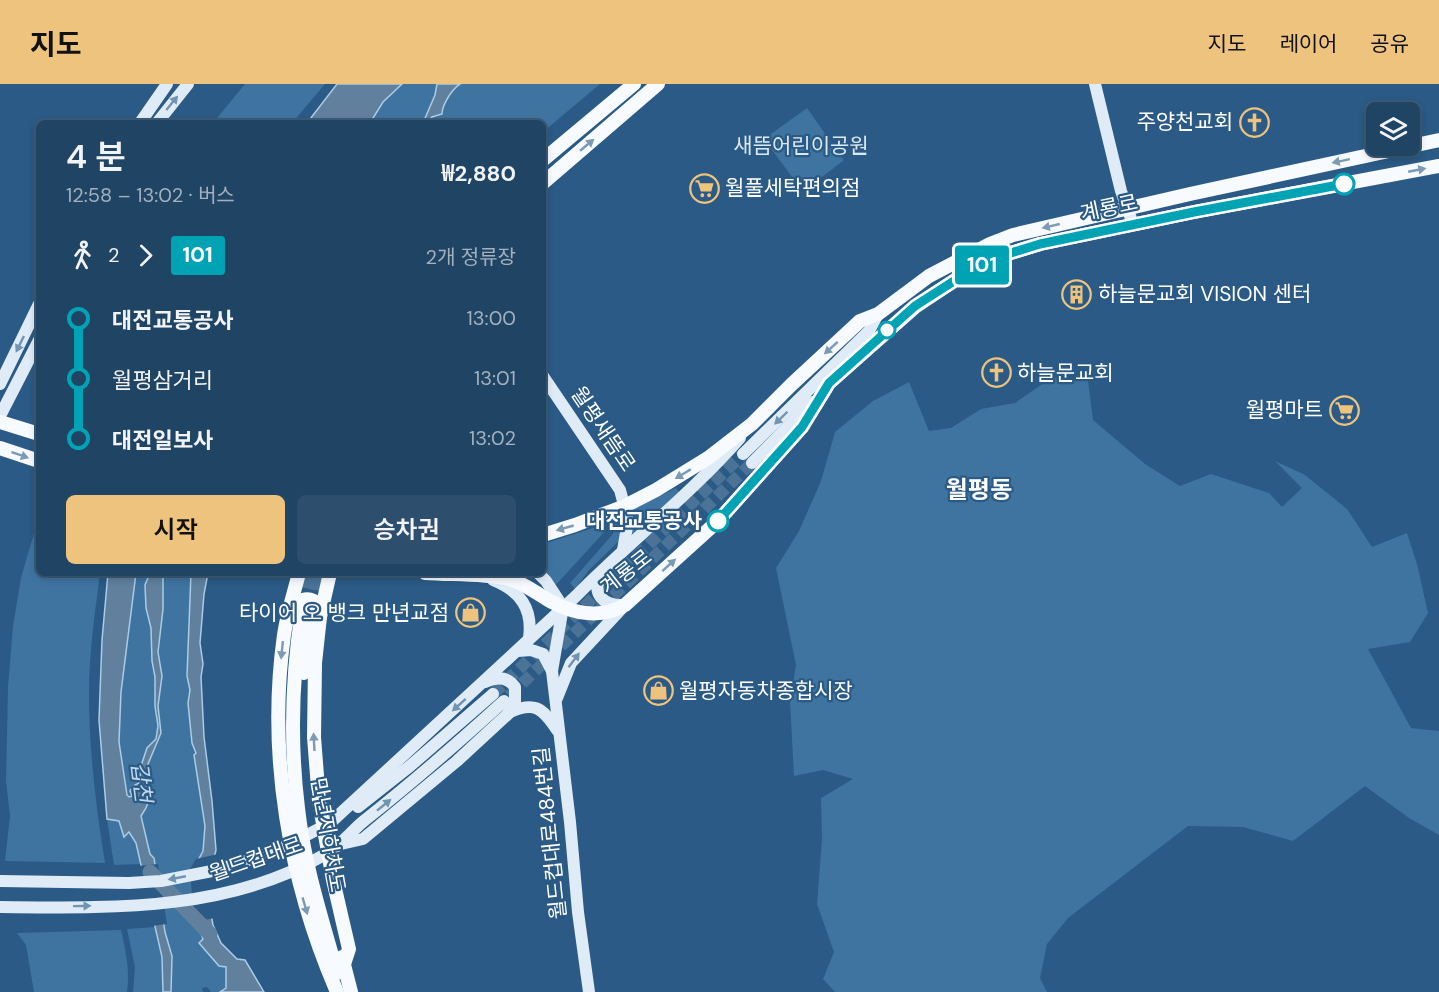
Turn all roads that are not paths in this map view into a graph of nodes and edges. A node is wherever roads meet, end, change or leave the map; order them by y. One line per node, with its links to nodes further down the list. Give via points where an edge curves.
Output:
1 (167, 84): 6 (street)
2 (188, 84): 7 (street, one-way to 2)
3 (634, 84): 9 (main road)
4 (658, 84): 11 (main road, one-way to 4)
5 (1095, 84): 12 (street)
6 (142, 120)
7 (159, 120)
8 (1439, 140): 12 (main road, 계룡로, one-way to 12)
9 (546, 157)
10 (1439, 166): 12 (main road, 계룡로, one-way to 10)
11 (546, 180)
12 (1130, 218): 14 (main road, 계룡로, one-way to 14, via 1012,235 929,276); 17 (main road, 계룡로, via 1001,256 968,272 915,306)
13 (36, 310): 18 (street, one-way to 18)
14 (878, 314): 21 (main road, 계룡로, one-way to 21, via 861,321); 24 (street, one-way to 24, via 869,331)
15 (36, 346): 19 (street)
16 (546, 380): 27 (street, 월평새뜸로, via 612,476)
17 (829, 383): 26 (street); 35 (main road, 계룡로, one-way to 17, via 718,521 802,427)
18 (0, 384)
19 (0, 416)
20 (0, 422): 22 (main road)
21 (752, 424): 27 (main road, 계룡로, one-way to 27, via 708,458); 29 (street, via 716,465)
22 (36, 433)
23 (0, 448): 25 (main road, one-way to 25)
24 (742, 454)
25 (36, 460)
26 (752, 463)
27 (625, 506): 28 (main road, one-way to 28); 29 (street)
28 (546, 534)
29 (623, 550): 30 (street)
30 (606, 566): 35 (street, via 597,581 598,593 604,602); 36 (street)
31 (298, 576): 38 (main road)
32 (329, 576): 37 (main road)
33 (485, 576): 36 (main road, 계룡로, via 510,579); 39 (street, via 518,594 530,618)
34 (541, 576): 36 (street)
35 (621, 605): 36 (main road, 계룡로, via 603,614); 43 (street, one-way to 35, via 570,663)
36 (564, 607): 39 (street); 41 (street, 월드컵대로484번길)
37 (312, 614): 38 (main road, via 314,601 308,598 299,601); 54 (main road, 만년지하차도, via 296,654 298,810); 55 (main road, 만년지하차도, one-way to 37, via 320,885 304,786 302,714)
38 (288, 616): 54 (main road, one-way to 54, via 279,676 286,820 307,911)
39 (529, 638): 40 (street)
40 (518, 651): 41 (street, via 543,654); 42 (street)
41 (552, 671): 43 (street, 월드컵대로484번길)
42 (482, 683): 44 (street, via 503,678 512,683 516,698); 46 (street, one-way to 46)
43 (555, 702): 45 (street, 월드컵대로484번길)
44 (508, 714): 45 (street, via 522,706 532,706 542,710); 47 (street, via 363,839)
45 (559, 733): 56 (street, 월드컵대로484번길)
46 (330, 823): 47 (street, 월드컵대로, one-way to 46, via 424,772 498,698 346,816); 50 (street, 월드컵대로, one-way to 50, via 253,859 161,881)
47 (341, 844): 52 (street, 월드컵대로, one-way to 47, via 171,903 218,895 288,872)
48 (0, 874): 50 (street)
49 (0, 881): 50 (street, 월드컵대로)
50 (17, 882)
51 (0, 907): 52 (street, 월드컵대로)
52 (24, 907): 53 (street)
53 (0, 915)
54 (339, 992)
55 (351, 992)
56 (589, 992)

